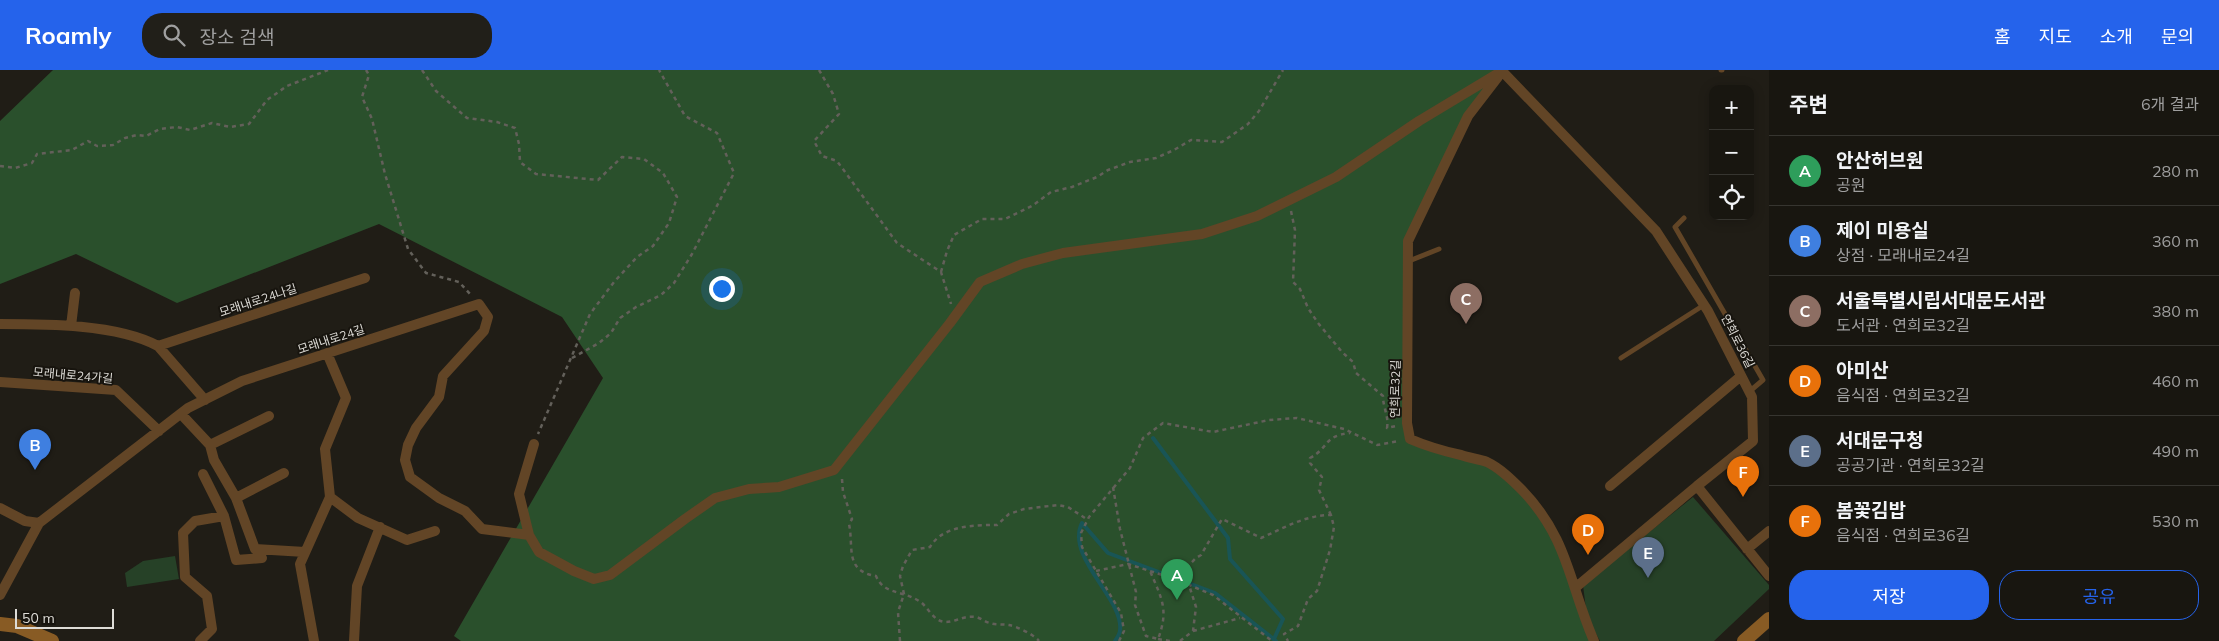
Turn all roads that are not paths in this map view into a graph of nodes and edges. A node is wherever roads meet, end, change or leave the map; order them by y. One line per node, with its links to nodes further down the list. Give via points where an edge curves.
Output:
1 (1503, 70): 4 (street, 연희로32길, via 1468,116 1408,241); 7 (street, 연희로36길, via 1656,231); 34 (street, via 1336,177 1257,216 1202,234 1063,253 1022,264 980,282 834,470 779,487 749,489 715,498 610,575 594,579 539,552)
2 (1684, 218): 15 (lane, via 1675,227 1763,380)
3 (1439, 249): 4 (lane)
4 (1408, 261): 39 (street, 연희로32길, via 1407,423 1410,439 1430,448 1486,462 1509,477 1542,513 1555,533)
5 (365, 278): 10 (street, 모래내로24나길)
6 (75, 293): 9 (street)
7 (1704, 306): 12 (lane); 13 (street, 연희로36길)
8 (0, 324): 9 (street)
9 (71, 326): 10 (street, via 107,331)
10 (158, 346): 16 (street)
11 (327, 354): 16 (street, 모래내로24길, via 242,381); 26 (street, via 346,398 325,449); 34 (street, 모래내로24길, via 479,304 488,317 484,331 443,376 439,397 416,428 405,460 410,477 439,498 465,511 482,529)
12 (1621, 358)
13 (1742, 376): 15 (street, 연희로36길); 24 (street)
14 (0, 382): 19 (street, 모래내로24가길, via 116,390)
15 (1749, 392): 25 (street, 연희로36길, via 1752,397 1753,441)
16 (204, 400): 17 (street, 모래내로24길)
17 (181, 414): 19 (street, 모래내로24길); 21 (street)
18 (269, 416): 21 (street)
19 (159, 431): 30 (street, 모래내로24길)
20 (534, 444): 34 (street, via 519,494)
21 (210, 445): 27 (street, via 214,460)
22 (284, 473): 27 (street)
23 (203, 474): 29 (street)
24 (1610, 486)
25 (1697, 486): 35 (street); 39 (street)
26 (330, 497): 31 (street, via 358,518); 36 (street)
27 (236, 498): 36 (street, via 255,549)
28 (0, 508): 30 (street, via 25,521)
29 (224, 516): 37 (street, via 236,560); 44 (street, via 195,521 183,533 185,577 207,596 212,629)
30 (40, 523): 40 (street, 모래내로24길)
31 (380, 528): 32 (street, via 407,540); 46 (street, via 357,586)
32 (435, 531)
33 (1769, 531): 35 (street)
34 (529, 535)
35 (1746, 548): 38 (street)
36 (306, 552): 45 (street, via 300,564)
37 (262, 558)
38 (1769, 576)
39 (1575, 588): 47 (street)
40 (0, 595)
41 (1769, 619): 48 (main road)
42 (0, 624): 43 (main road, via 17,626)
43 (52, 641)
44 (200, 641)
45 (314, 641)
46 (354, 641)
47 (1594, 641)
48 (1744, 641)

